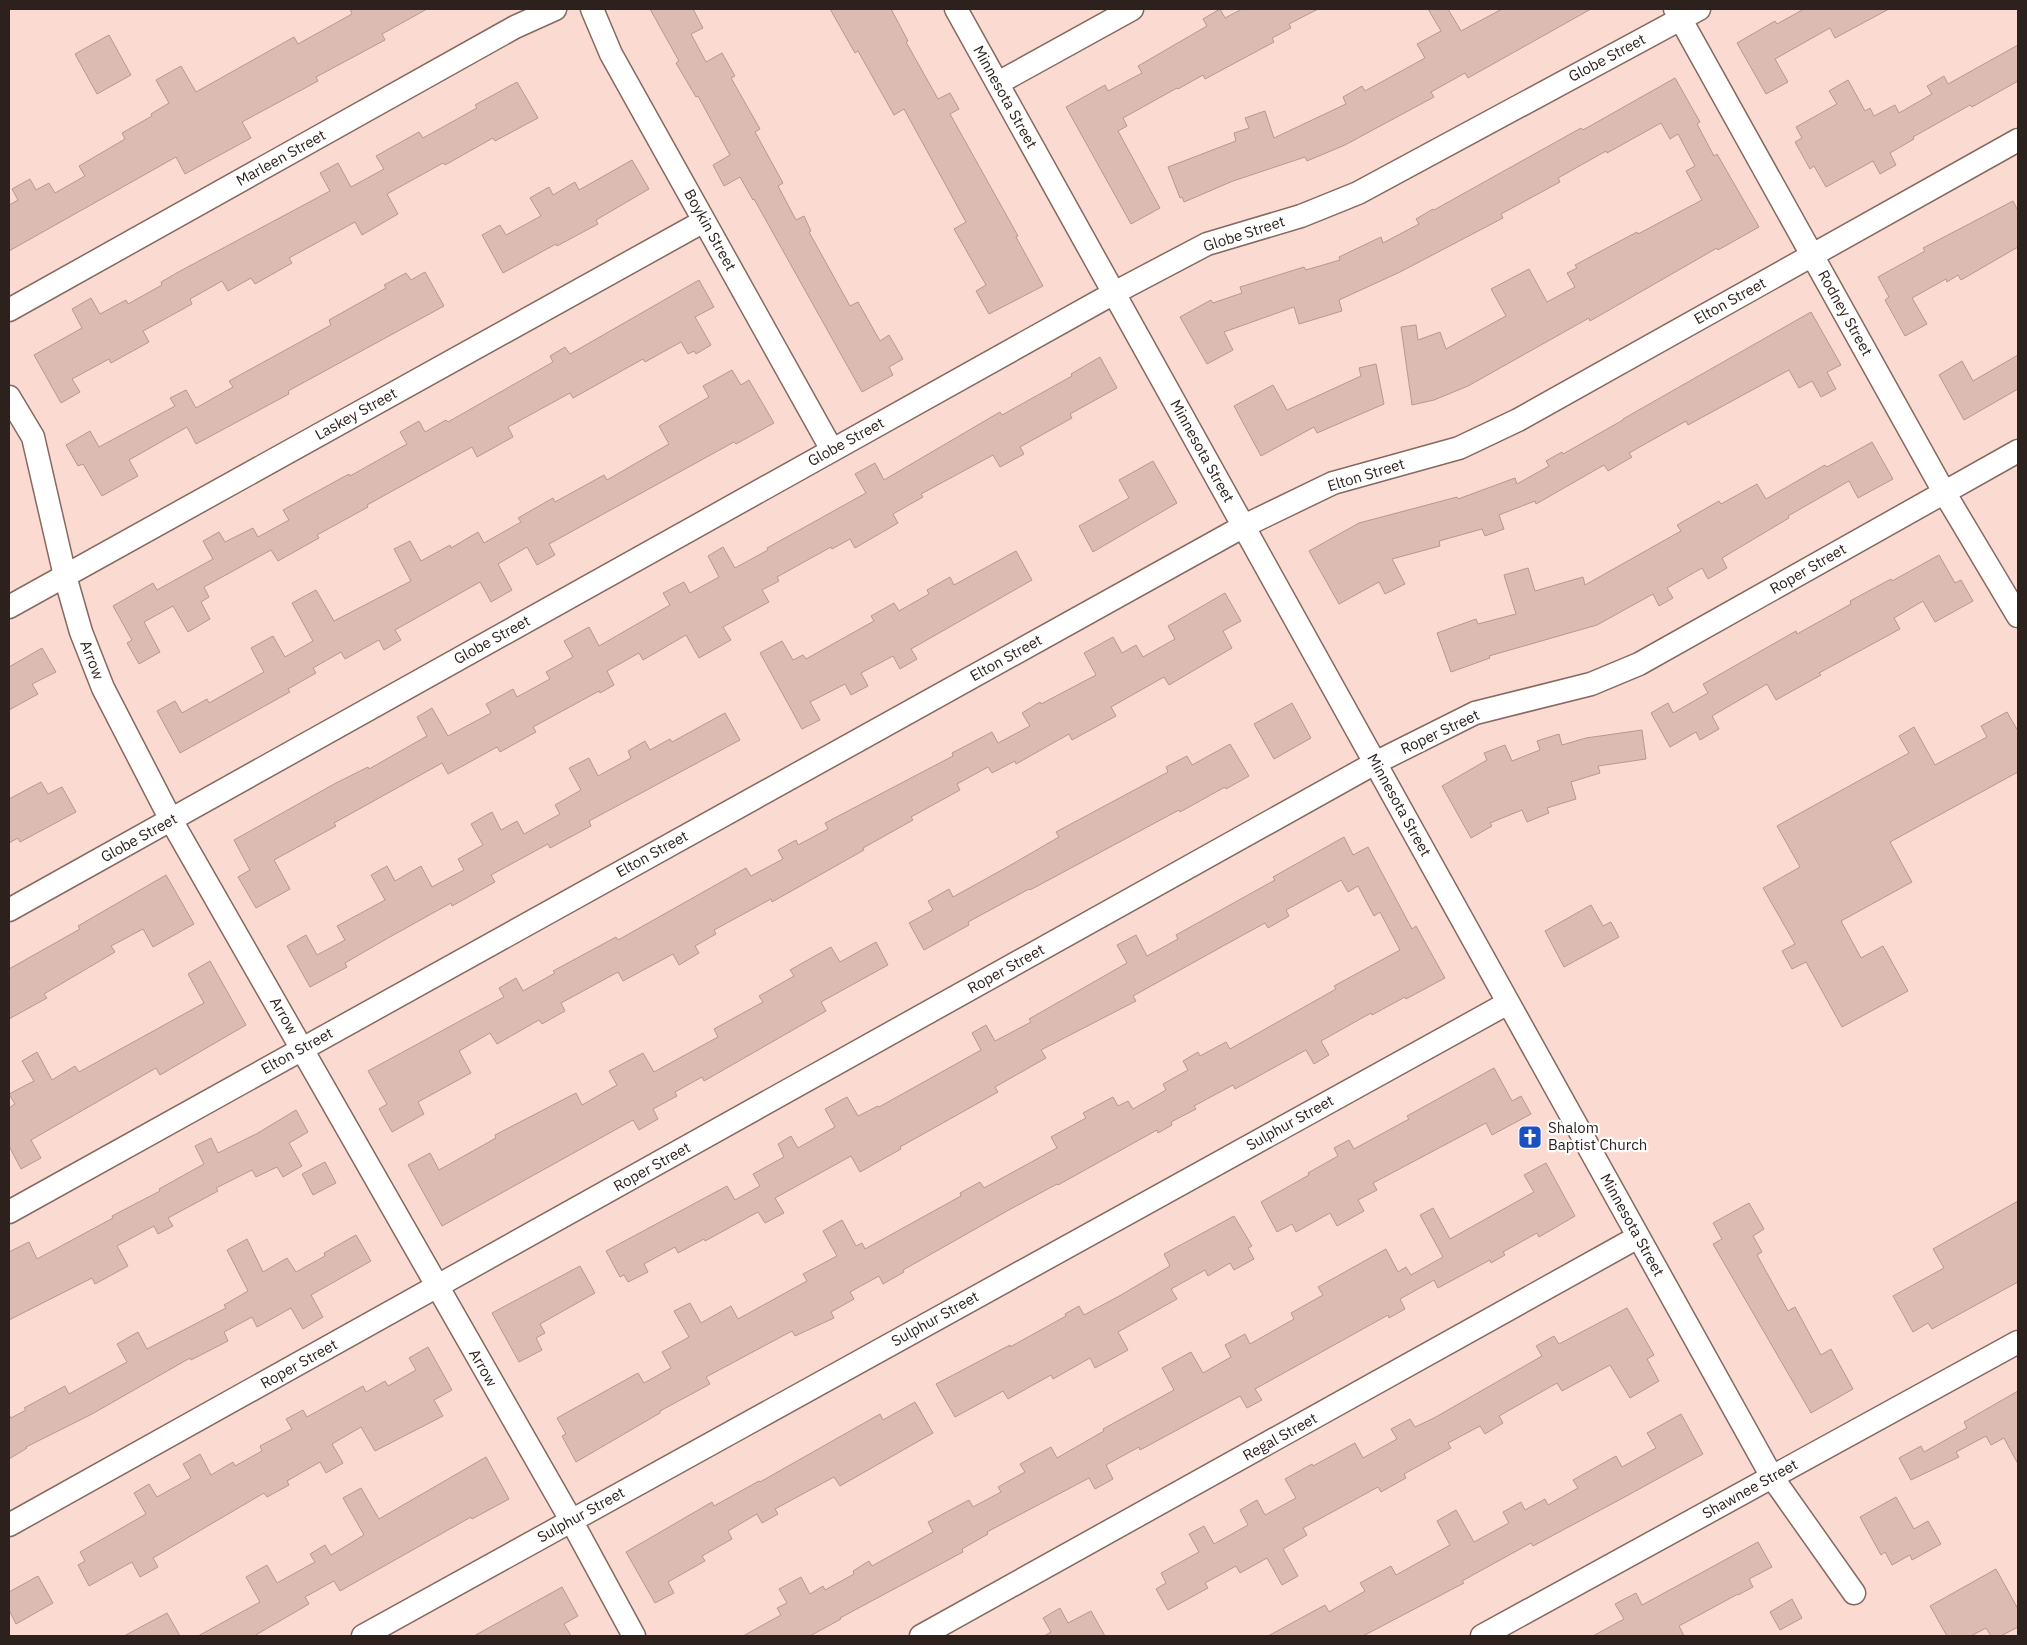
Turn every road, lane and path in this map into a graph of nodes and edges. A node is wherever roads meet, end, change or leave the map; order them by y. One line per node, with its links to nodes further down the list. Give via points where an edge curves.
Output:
1 (555, 9): 11 (street, Marleen Street, via 515,27)
2 (592, 9): 8 (street, Boykin Street, via 611,54)
3 (956, 9): 6 (street, Minnesota Street)
4 (1132, 9): 6 (street)
5 (1685, 12): 9 (street, Rodney Street); 10 (street, Globe Street, via 1358,193 1301,216 1207,244)
6 (998, 83): 10 (street, Minnesota Street)
7 (2018, 140): 9 (street, Elton Street)
8 (704, 221): 13 (street, Boykin Street); 17 (street, Laskey Street)
9 (1812, 254): 15 (street, Rodney Street); 16 (street, Elton Street, via 1518,420 1459,448 1333,483)
10 (1114, 293): 13 (street, Globe Street); 16 (street, Minnesota Street)
11 (9, 310)
12 (9, 397): 17 (street, Arrow, via 33,437)
13 (832, 450): 21 (street, Globe Street)
14 (2018, 451): 15 (street, Roper Street)
15 (1944, 492): 19 (street, Rodney Street); 20 (street, Roper Street, via 1639,664 1591,684 1475,713)
16 (1244, 526): 20 (street, Minnesota Street); 24 (street, Elton Street)
17 (65, 576): 18 (street, Laskey Street); 21 (street, Arrow, via 81,632 103,688)
18 (9, 607)
19 (2018, 616)
20 (1375, 763): 23 (street, Minnesota Street); 27 (street, Roper Street)
21 (171, 820): 22 (street, Globe Street); 24 (street, Arrow)
22 (9, 910)
23 (1508, 1003): 26 (street, Minnesota Street); 30 (street, Sulphur Street)
24 (302, 1048): 25 (street, Elton Street); 27 (street, Arrow)
25 (9, 1212)
26 (1638, 1237): 29 (street, Minnesota Street); 35 (street, Regal Street)
27 (437, 1288): 30 (street, Arrow); 31 (street, Roper Street)
28 (2018, 1342): 29 (street, Shawnee Street)
29 (1772, 1477): 32 (street, Minnesota Street); 36 (street, Shawnee Street)
30 (571, 1520): 33 (street, Sulphur Street); 34 (street, Arrow)
31 (9, 1525)
32 (1854, 1593)
33 (363, 1636)
34 (634, 1636)
35 (921, 1636)
36 (1482, 1636)

